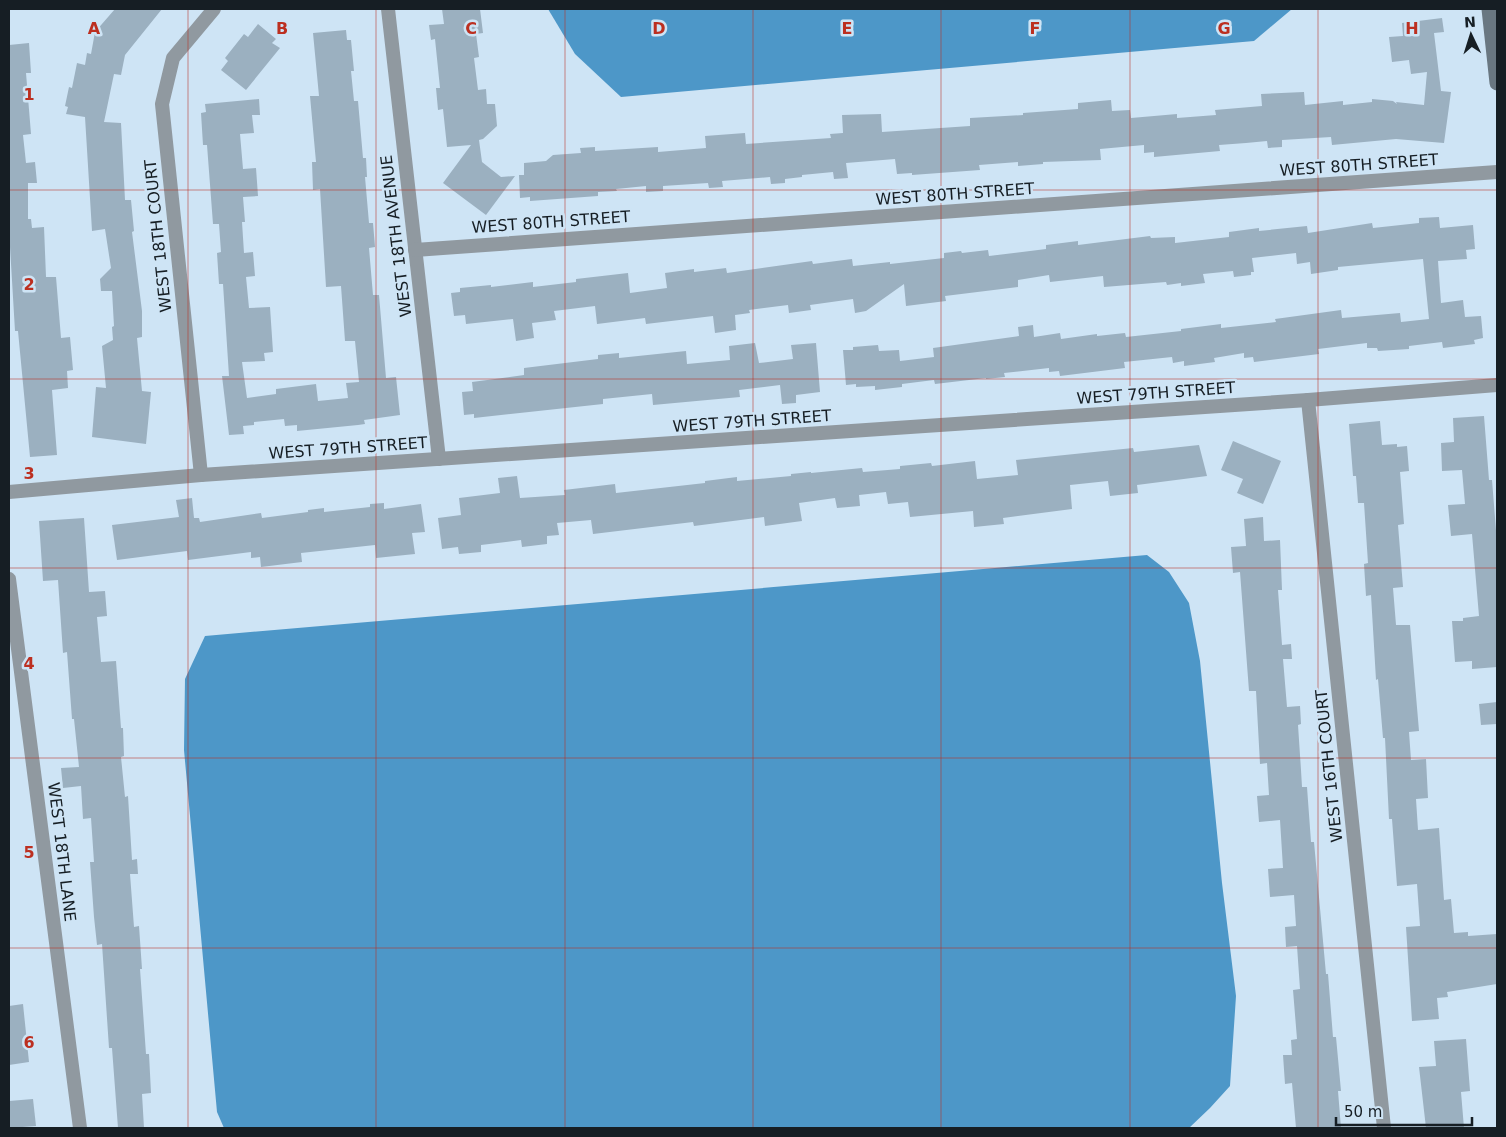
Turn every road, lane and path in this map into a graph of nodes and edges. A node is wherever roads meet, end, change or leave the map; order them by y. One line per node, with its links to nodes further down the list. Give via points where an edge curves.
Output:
1 (214, 9): 10 (street, WEST 18TH COURT, via 173,58 162,104)
2 (388, 9): 6 (street, WEST 18TH AVENUE)
3 (1489, 9): 4 (street)
4 (1497, 84)
5 (1497, 172): 6 (street, WEST 80TH STREET)
6 (415, 250): 9 (street, WEST 18TH AVENUE)
7 (1497, 385): 8 (street, WEST 79TH STREET)
8 (1308, 400): 9 (street, WEST 79TH STREET); 14 (street, WEST 16TH COURT)
9 (439, 459): 10 (street, WEST 79TH STREET)
10 (201, 475): 11 (street, WEST 79TH STREET)
11 (9, 492)
12 (9, 580): 13 (street, WEST 18TH LANE)
13 (80, 1128)
14 (1384, 1128)

